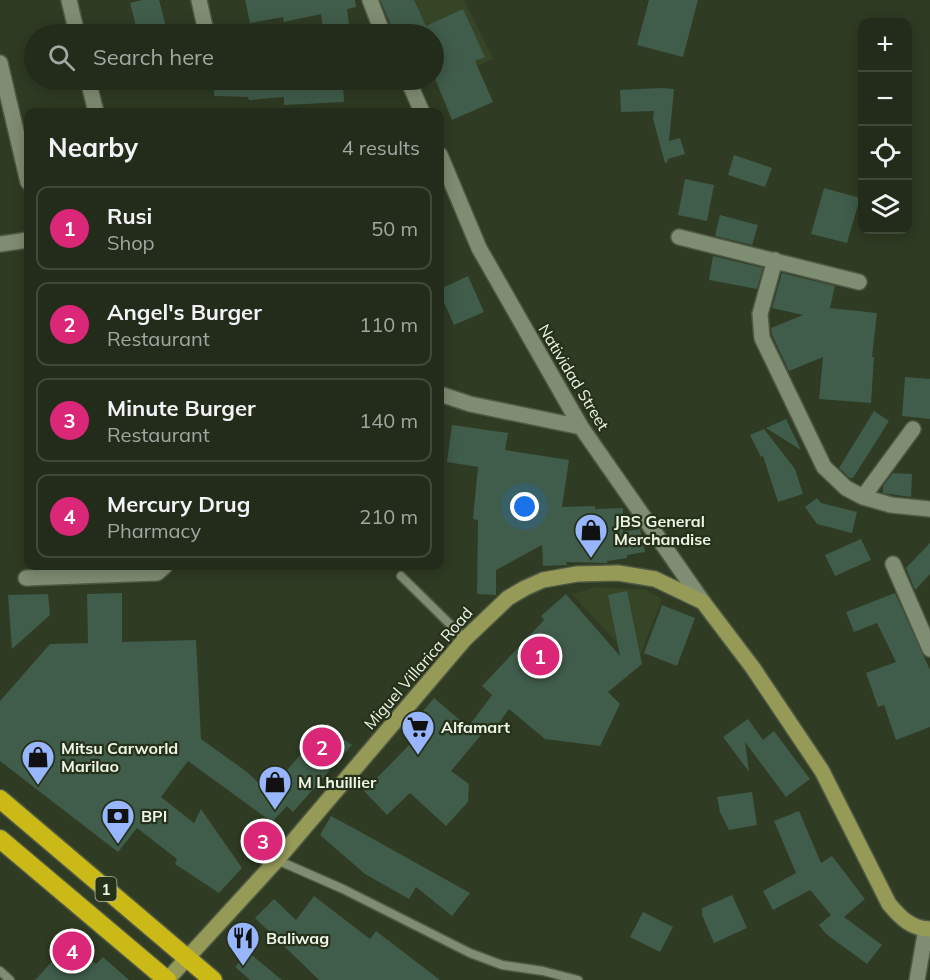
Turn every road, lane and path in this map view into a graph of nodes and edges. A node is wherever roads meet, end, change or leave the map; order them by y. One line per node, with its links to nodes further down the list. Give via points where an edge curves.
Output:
1 (69, 0): 4 (street)
2 (199, 0): 5 (street)
3 (370, 0): 6 (street)
4 (75, 24)
5 (205, 24)
6 (379, 24)
7 (0, 63): 12 (street)
8 (90, 90): 10 (street)
9 (412, 90): 11 (street)
10 (95, 108)
11 (420, 108)
12 (24, 165)
13 (444, 165): 20 (street, Natividad Street, via 479,248)
14 (679, 237): 17 (street)
15 (24, 241): 16 (street)
16 (0, 244)
17 (775, 260): 18 (street); 22 (street, via 760,314 762,338 824,467 846,488)
18 (859, 282)
19 (444, 395): 20 (street)
20 (581, 427): 28 (street, Natividad Street)
21 (913, 429): 22 (street)
22 (863, 497): 23 (street)
23 (930, 509)
24 (893, 564): 29 (street)
25 (160, 570): 27 (street)
26 (401, 576): 30 (lane)
27 (26, 578)
28 (703, 602): 30 (main road, Miguel Villarica Road, via 655,579 618,573 577,574 543,580 525,588 508,598); 35 (main road, Miguel Villarica Road, via 822,771 889,904 902,920)
29 (927, 633): 31 (street)
30 (465, 639): 34 (main road, Miguel Villarica Road)
31 (930, 649)
32 (0, 798): 36 (highway, 1)
33 (0, 839): 39 (highway, 1)
34 (277, 860): 36 (main road, Miguel Villarica Road); 41 (lane, via 480,957)
35 (928, 929): 42 (street)
36 (186, 957): 39 (main road, Miguel Villarica Road); 40 (highway, 1)
37 (0, 971): 38 (lane)
38 (10, 980)
39 (167, 980)
40 (213, 980)
41 (578, 980)
42 (916, 980)

